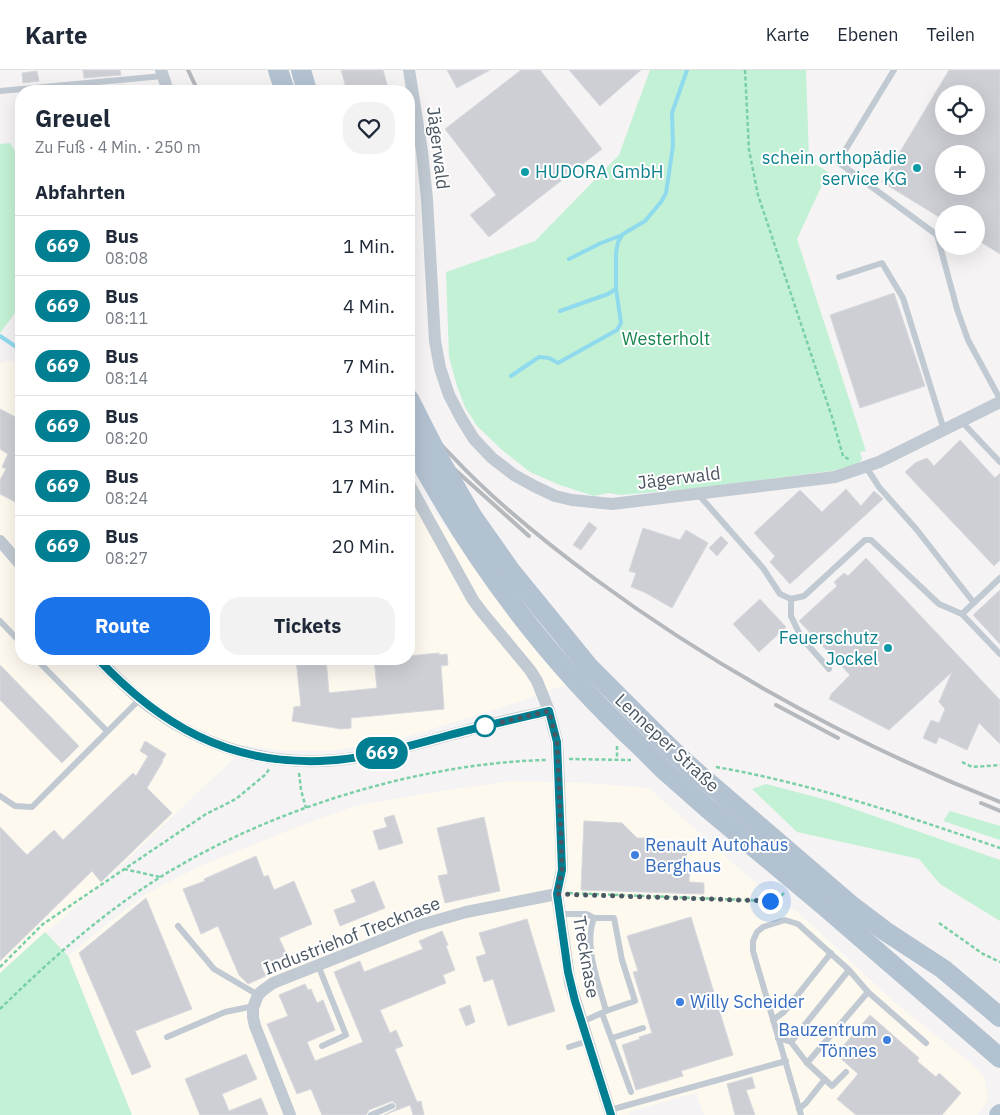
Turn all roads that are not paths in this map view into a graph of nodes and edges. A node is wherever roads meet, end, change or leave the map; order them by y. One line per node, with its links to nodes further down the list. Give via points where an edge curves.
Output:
1 (278, 70): 8 (main road)
2 (301, 70): 9 (main road)
3 (409, 70): 10 (street, Jägerwald)
4 (894, 70): 15 (lane, via 838,162 937,235 968,340)
5 (162, 73): 6 (lane); 7 (street)
6 (48, 85)
7 (166, 85)
8 (283, 85)
9 (305, 85)
10 (411, 85)
11 (15, 88): 12 (lane)
12 (0, 90)
13 (415, 107): 22 (street, Jägerwald, via 426,189 435,341 449,395 474,439 514,475 555,496 612,504)
14 (839, 277): 18 (lane, via 882,263 903,298)
15 (1000, 401): 17 (street, Jägerwald)
16 (415, 411): 24 (main road, Lenneper Straße, bridge)
17 (962, 422): 18 (street, Jägerwald); 20 (lane)
18 (944, 430): 21 (street, Jägerwald)
19 (415, 449): 24 (main road, Lenneper Straße)
20 (1000, 462)
21 (864, 468): 22 (street, Jägerwald, via 827,478); 29 (lane)
22 (698, 494): 28 (lane, via 757,561 780,594)
23 (415, 497): 38 (street, Trecknase, via 473,600 530,670)
24 (466, 522): 51 (main road, Lenneper Straße, bridge, via 502,591 546,648 638,754 663,769); 52 (main road, Lenneper Straße, bridge, via 510,570 589,667 672,750 706,770 852,906 943,969)
25 (0, 542): 26 (street)
26 (15, 558)
27 (1000, 578): 29 (lane)
28 (791, 599): 30 (lane, via 804,596 865,540 871,540 939,604); 36 (lane, via 791,616 801,637)
29 (974, 603): 30 (lane)
30 (962, 614): 33 (lane)
31 (0, 621): 32 (lane)
32 (15, 637)
33 (1000, 654)
34 (42, 665): 39 (lane)
35 (104, 665): 37 (street)
36 (829, 669)
37 (140, 699): 38 (street, via 174,724 214,743 241,752 298,761 374,755); 39 (lane)
38 (549, 711): 41 (street, Trecknase, bridge, via 557,742 559,783 562,870)
39 (107, 731): 40 (lane, via 32,807 15,806)
40 (0, 796)
41 (557, 894): 42 (street, Trecknase); 46 (street, Industriehof Trecknase, via 443,918)
42 (560, 914): 43 (lane, via 587,914); 54 (street, Trecknase, via 570,982)
43 (594, 918): 50 (lane, via 591,925 592,956); 50 (lane, via 614,918 622,960 635,1001)
44 (178, 926): 49 (lane, via 214,969)
45 (831, 953): 47 (lane); 53 (lane, via 784,1012); 53 (lane, via 794,921 785,920 756,932 753,951)
46 (318, 965): 49 (street, Industriehof Trecknase, via 273,983 262,990); 62 (lane, via 346,1035)
47 (849, 970): 48 (lane); 60 (lane)
48 (868, 992): 61 (lane); 66 (lane)
49 (256, 1001): 56 (lane); 74 (street, via 255,1026)
50 (604, 1012): 54 (lane); 57 (lane)
51 (947, 1012): 64 (main road, Lenneper Straße); 68 (main road, via 954,1032 984,1056)
52 (1000, 1018)
53 (773, 1020): 58 (lane)
54 (582, 1022): 59 (street, Trecknase)
55 (643, 1028): 57 (lane)
56 (167, 1037)
57 (612, 1038): 70 (lane)
58 (778, 1038): 60 (lane); 65 (lane)
59 (588, 1041): 63 (lane); 72 (street, Trecknase)
60 (792, 1042): 66 (lane)
61 (926, 1042)
62 (322, 1046)
63 (569, 1047)
64 (1000, 1058)
65 (786, 1061): 72 (lane); 73 (lane)
66 (807, 1063): 69 (lane)
67 (846, 1072): 69 (lane, via 832,1086)
68 (1000, 1075)
69 (825, 1079): 73 (lane)
70 (631, 1092)
71 (392, 1106): 75 (lane)
72 (611, 1112)
73 (800, 1112)
74 (290, 1115)
75 (371, 1115)

